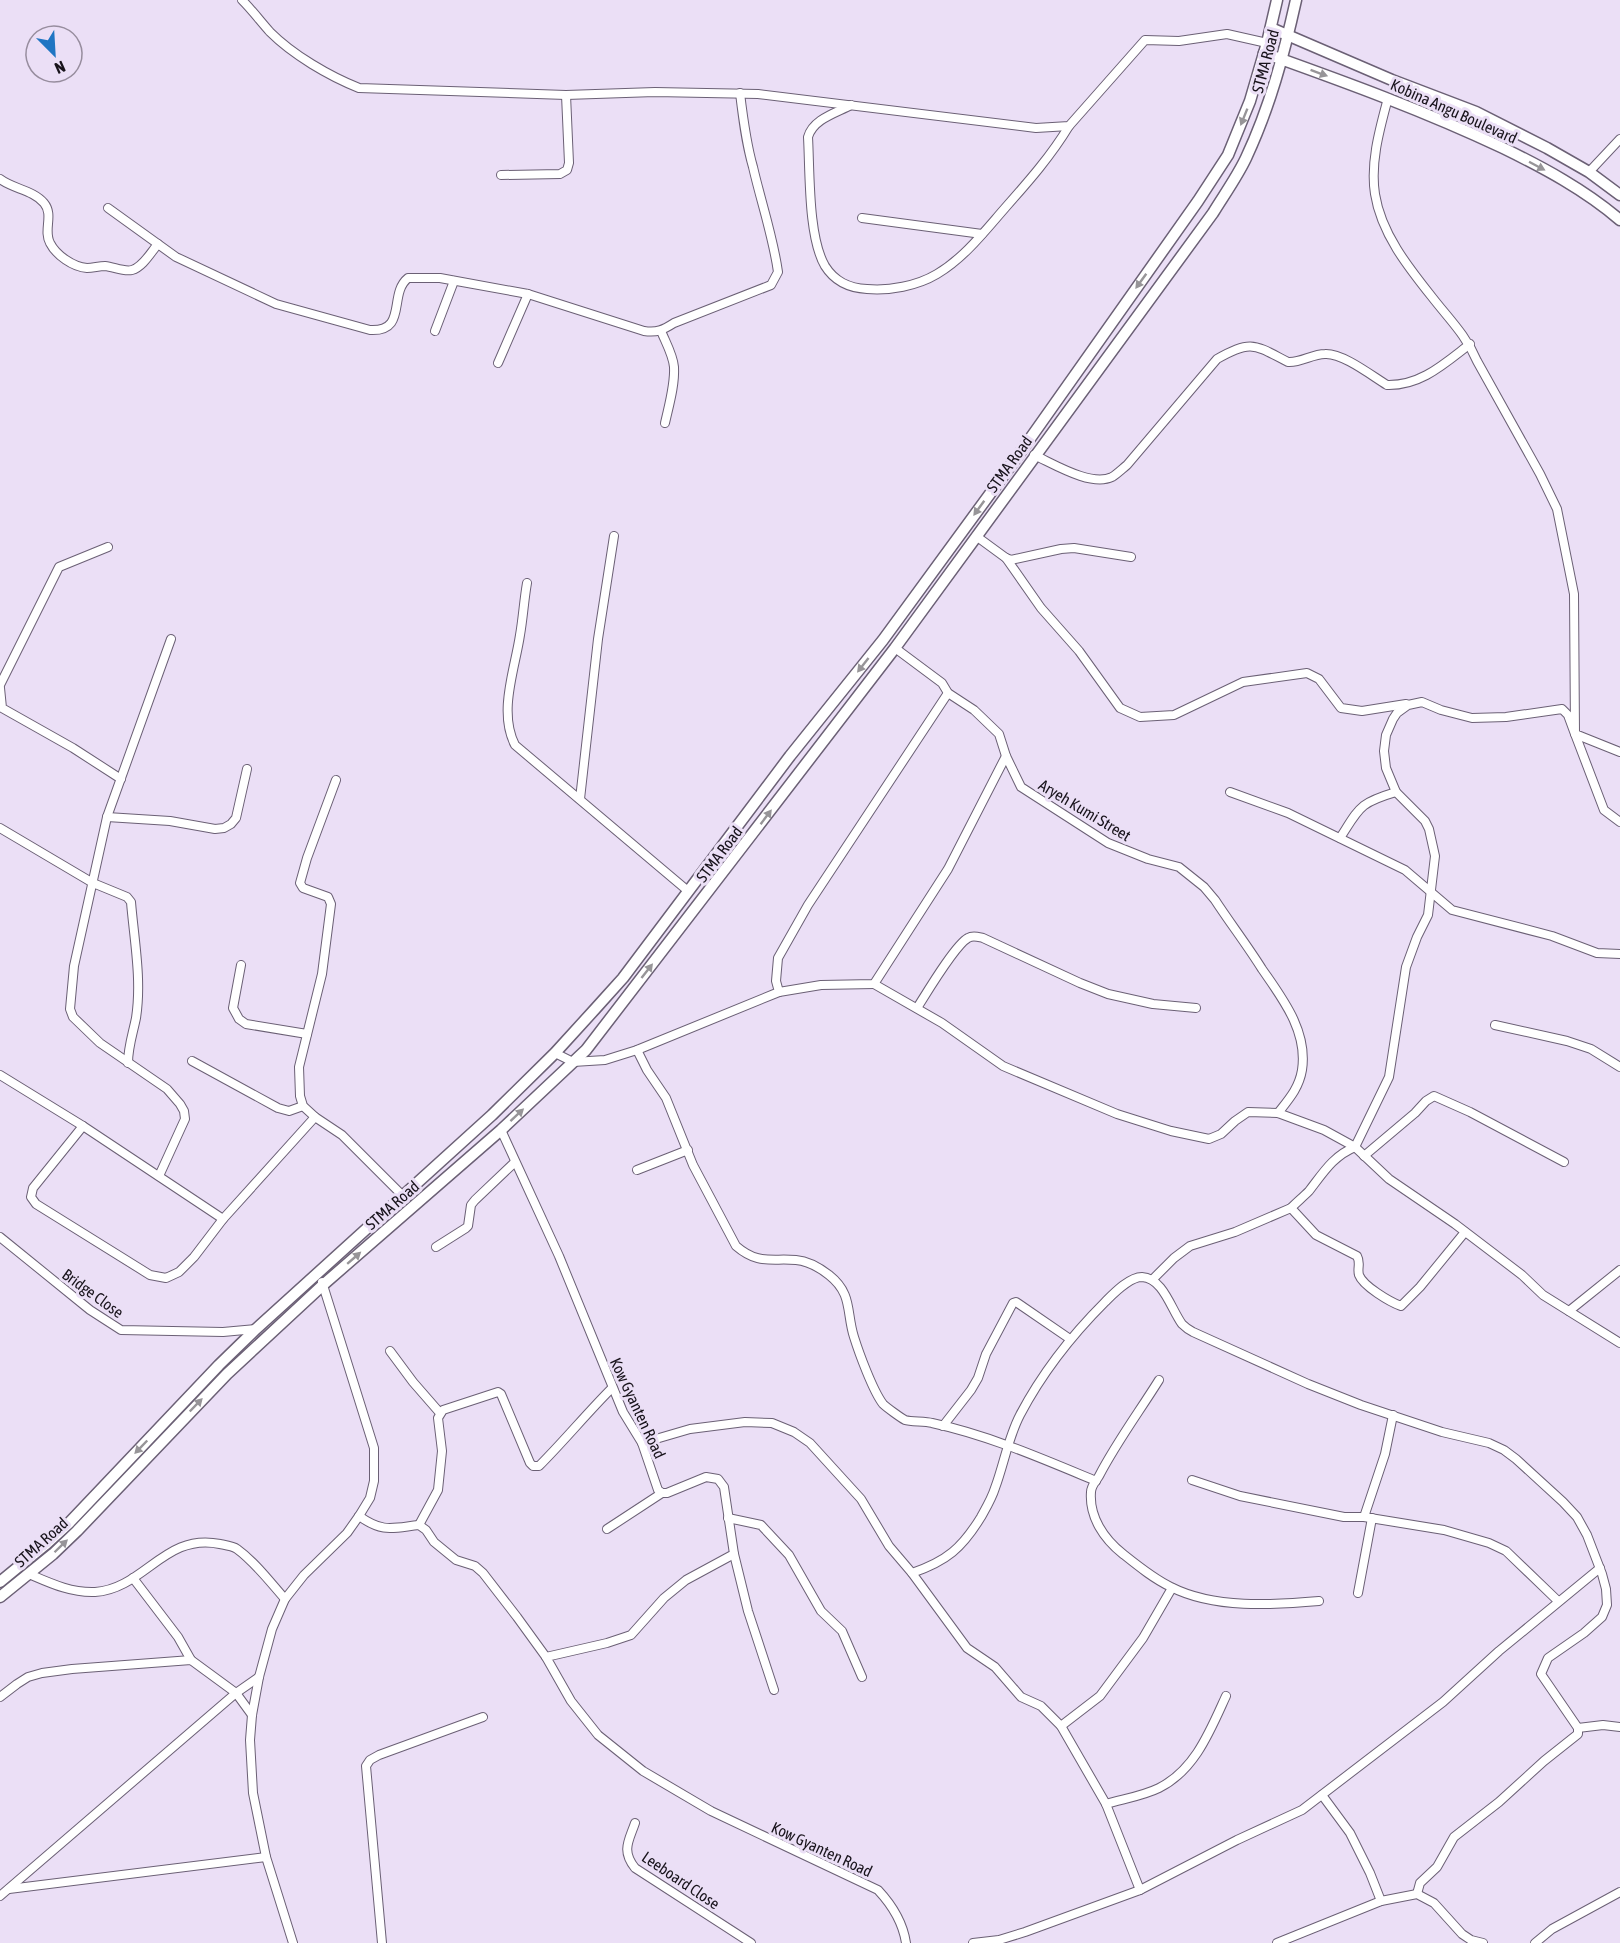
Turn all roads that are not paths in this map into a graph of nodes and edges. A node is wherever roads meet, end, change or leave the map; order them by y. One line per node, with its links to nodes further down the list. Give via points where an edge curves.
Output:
1 (242, 0): 10 (street, via 292,50 335,78 359,88)
2 (1277, 0): 4 (main road, STMA Road)
3 (1296, 0): 5 (main road, STMA Road)
4 (1270, 28): 5 (main road, Kobina Angu Boulevard); 6 (main road, STMA Road)
5 (1289, 36): 7 (main road, STMA Road); 8 (main road, Kobina Angu Boulevard)
6 (1266, 48): 7 (main road, Kobina Angu Boulevard); 13 (street, via 1227,34 1179,41 1145,40); 57 (main road, STMA Road, one-way to 57, via 1228,155 1198,201 890,630)
7 (1282, 59): 11 (main road, Kobina Angu Boulevard, one-way to 11); 31 (main road, STMA Road, via 1268,107 1245,160 1213,213)
8 (1392, 80): 11 (main road); 15 (main road, Kobina Angu Boulevard, via 1476,112)
9 (740, 93): 10 (street); 12 (street); 27 (street, via 743,125 772,237 777,278 771,285)
10 (566, 95): 16 (street, via 567,170 560,174)
11 (1388, 98): 21 (main road, Kobina Angu Boulevard, one-way to 21, via 1466,130 1540,167); 28 (street, via 1374,167 1375,193 1383,224 1407,264)
12 (852, 105): 13 (street, via 1036,128); 22 (street, via 816,123 808,137 816,245 833,277 854,288 897,289 936,275 967,252)
13 (1069, 126): 22 (street)
14 (1620, 139): 15 (street)
15 (1589, 172): 18 (main road, Kobina Angu Boulevard)
16 (501, 175)
17 (0, 179): 23 (street, via 44,202 49,213 49,242 65,260 84,268 130,271)
18 (1620, 195)
19 (108, 208): 23 (street)
20 (862, 218): 22 (street)
21 (1620, 220)
22 (982, 234)
23 (158, 244): 24 (street, via 176,257 276,304 370,330 381,331 394,319 403,283 408,278)
24 (454, 281): 25 (street); 26 (street)
25 (528, 294): 27 (street, via 644,331); 29 (street)
26 (435, 331)
27 (661, 331): 30 (street, via 674,366)
28 (1470, 344): 31 (street, via 1432,374 1394,386 1334,354 1294,363 1256,346 1234,349 1217,359 1127,465 1111,477 1085,477); 43 (street, via 1540,474 1562,527 1574,594)
29 (498, 363)
30 (665, 423)
31 (1034, 455): 33 (main road, STMA Road)
32 (614, 536): 51 (street)
33 (976, 536): 36 (street); 39 (main road, STMA Road)
34 (108, 547): 40 (street, via 59,567)
35 (1131, 557): 36 (street, via 1074,548)
36 (1006, 558): 42 (street, via 1120,708 1140,717 1174,715 1243,682 1307,674 1319,678 1341,708 1362,711)
37 (526, 583): 51 (street, via 508,700 509,733 515,745)
38 (171, 639): 47 (street)
39 (895, 648): 41 (street, Aryeh Kumi Street, via 942,683); 70 (main road, STMA Road, one-way to 39)
40 (0, 687): 47 (street, via 2,708)
41 (948, 693): 45 (street, Aryeh Kumi Street, via 974,710 999,734); 62 (street, via 808,905 778,958)
42 (1422, 702): 43 (street, via 1472,718 1562,709); 50 (street, via 1397,713 1386,735 1386,768)
43 (1575, 734): 44 (street); 53 (street, via 1604,810)
44 (1620, 752)
45 (1006, 756): 61 (street, via 948,869); 75 (street, Aryeh Kumi Street, via 1026,791 1108,843 1179,867 1215,900 1289,1010 1300,1041 1302,1067 1298,1084)
46 (247, 769): 52 (street, via 236,818 224,828)
47 (121, 779): 52 (street)
48 (336, 780): 66 (street, via 300,883 303,888 328,897 331,904 322,974)
49 (1230, 792): 55 (street, via 1288,813)
50 (1396, 792): 55 (street, via 1363,804); 58 (street, via 1430,830 1435,856)
51 (580, 799): 57 (street)
52 (107, 817): 56 (street)
53 (1620, 822)
54 (0, 828): 56 (street)
55 (1340, 838): 58 (street, via 1405,870)
56 (93, 883): 71 (street, via 131,902 138,988); 71 (street, via 74,966 70,1010 100,1043)
57 (688, 891): 68 (main road, STMA Road, via 623,978)
58 (1431, 891): 59 (street, via 1452,910 1552,936 1597,953); 79 (street, via 1428,915 1406,967 1389,1077)
59 (1620, 954)
60 (241, 965): 66 (street, via 233,1008 239,1019 246,1024)
61 (874, 984): 62 (street, via 820,985); 63 (street)
62 (779, 993): 67 (street)
63 (917, 1008): 64 (street, via 964,941 974,936 1108,994); 75 (street, via 1003,1066 1117,1114 1171,1131 1209,1139 1248,1112)
64 (1196, 1008)
65 (1496, 1025): 72 (street, via 1591,1049)
66 (307, 1034): 74 (street, via 299,1074)
67 (636, 1050): 70 (street, via 605,1060); 80 (street, via 666,1098)
68 (555, 1053): 70 (street); 86 (main road, STMA Road)
69 (192, 1061): 74 (street, via 278,1108 290,1111)
70 (573, 1062): 78 (main road, STMA Road, one-way to 70)
71 (128, 1063): 85 (street, via 166,1089 184,1112 185,1119)
72 (1620, 1067)
73 (0, 1075): 77 (street)
74 (303, 1106): 76 (street)
75 (1278, 1113): 79 (street, via 1324,1130)
76 (315, 1117): 86 (street, via 342,1135); 88 (street)
77 (83, 1126): 85 (street); 88 (street, via 33,1188 31,1197 36,1204 150,1275 166,1278 194,1257)
78 (501, 1130): 82 (street, Kow Gyanten Road); 95 (main road, STMA Road, one-way to 78)
79 (1355, 1147): 81 (street); 87 (street, via 1334,1160)
80 (688, 1150): 84 (street); 105 (street, via 736,1246 766,1261 797,1260 831,1276 846,1295 854,1336 883,1404 905,1420)
81 (1365, 1156): 83 (street, via 1434,1096); 89 (street, via 1404,1191)
82 (516, 1162): 91 (street, via 471,1205 468,1226); 102 (street, Kow Gyanten Road)
83 (1564, 1162)
84 (637, 1170)
85 (159, 1176): 88 (street)
86 (403, 1196): 93 (main road, STMA Road)
87 (1291, 1208): 89 (street, via 1316,1235 1357,1256 1364,1282 1401,1306); 94 (street, via 1190,1246)
88 (223, 1219)
89 (1465, 1232): 96 (street)
90 (0, 1237): 97 (street, Bridge Close, via 90,1310 121,1330)
91 (436, 1247)
92 (1620, 1270): 96 (street)
93 (315, 1274): 95 (street); 97 (main road, STMA Road)
94 (1152, 1280): 98 (street, via 1141,1277 1130,1281); 104 (street, via 1184,1326 1193,1332 1308,1384)
95 (324, 1284): 111 (street, via 374,1448 374,1481 370,1498); 119 (main road, STMA Road, one-way to 95, via 77,1531 227,1374)
96 (1569, 1311): 99 (street)
97 (256, 1329): 121 (main road, STMA Road, one-way to 121, via 69,1523)
98 (1070, 1339): 105 (street, via 1013,1303 978,1378); 107 (street, via 1038,1383)
99 (1620, 1342)
100 (390, 1351): 103 (street)
101 (1159, 1380): 109 (street)
102 (612, 1388): 103 (street, via 538,1466 530,1463 498,1392); 106 (street, Kow Gyanten Road)
103 (440, 1413): 114 (street, via 438,1490)
104 (1394, 1415): 112 (street); 117 (street, via 1504,1450 1577,1517)
105 (943, 1426): 107 (street)
106 (642, 1443): 110 (street, Kow Gyanten Road); 118 (street, via 690,1429 745,1422 772,1423 794,1432 810,1443 861,1499 888,1546)
107 (1008, 1446): 109 (street); 118 (street, via 995,1490 968,1538 941,1561)
108 (1192, 1480): 112 (street, via 1240,1496 1344,1517)
109 (1096, 1481): 122 (street, via 1091,1490 1091,1507 1112,1545)
110 (662, 1492): 113 (street, via 706,1477 718,1479 724,1487); 115 (street)
111 (359, 1516): 114 (street, via 373,1526 392,1530); 125 (street)
112 (1368, 1517): 123 (street); 127 (street, via 1444,1530 1489,1543 1506,1551)
113 (728, 1518): 116 (street); 131 (street, via 761,1525 789,1555 821,1611 842,1631)
114 (419, 1525): 128 (street, Kow Gyanten Road, via 456,1560 483,1573)
115 (607, 1529)
116 (734, 1554): 128 (street, via 686,1580 631,1635); 132 (street)
117 (1600, 1568): 127 (street); 140 (street, via 1607,1605 1602,1617 1548,1658 1541,1674)
118 (912, 1573): 138 (street, via 967,1647)
119 (29, 1574): 120 (street, via 66,1589 96,1592); 124 (main road, STMA Road)
120 (133, 1578): 125 (street, via 175,1549 210,1542 236,1548); 129 (street)
121 (0, 1582)
122 (1172, 1588): 126 (street, via 1198,1597 1243,1604); 138 (street, via 1143,1638 1100,1696)
123 (1358, 1593)
124 (0, 1596)
125 (285, 1599): 130 (street)
126 (1319, 1601)
127 (1558, 1601): 141 (street, via 1443,1702)
128 (546, 1657): 154 (street, Kow Gyanten Road, via 571,1701 598,1734 643,1772 711,1811 878,1890 892,1906)
129 (191, 1660): 133 (street); 135 (street, via 42,1673 28,1677)
130 (259, 1677): 133 (street); 136 (street)
131 (862, 1677)
132 (774, 1690)
133 (236, 1693): 136 (street); 145 (street)
134 (1226, 1696): 142 (street, via 1207,1737 1183,1772 1158,1788)
135 (0, 1697)
136 (252, 1715): 144 (street, via 253,1793)
137 (483, 1717): 152 (street, via 379,1755 366,1766)
138 (1061, 1726): 142 (street)
139 (1620, 1727): 140 (street)
140 (1578, 1728): 147 (street, via 1578,1734 1454,1837 1437,1867 1420,1883)
141 (1322, 1795): 146 (street, via 1302,1810); 150 (street, via 1350,1833)
142 (1106, 1804): 146 (street)
143 (635, 1823): 153 (street, Leeboard Close, via 626,1848 628,1860 635,1868)
144 (266, 1857): 145 (street); 151 (street)
145 (9, 1888): 149 (street)
146 (1140, 1890): 155 (street, via 1017,1935)
147 (1417, 1894): 150 (street); 157 (street, via 1434,1903 1462,1934)
148 (1618, 1895): 158 (street, via 1560,1924)
149 (0, 1896)
150 (1381, 1901): 156 (street)
151 (292, 1943)
152 (382, 1943)
153 (751, 1943)
154 (906, 1943)
155 (973, 1943)
156 (1277, 1943)
157 (1483, 1943)
158 (1535, 1943)

